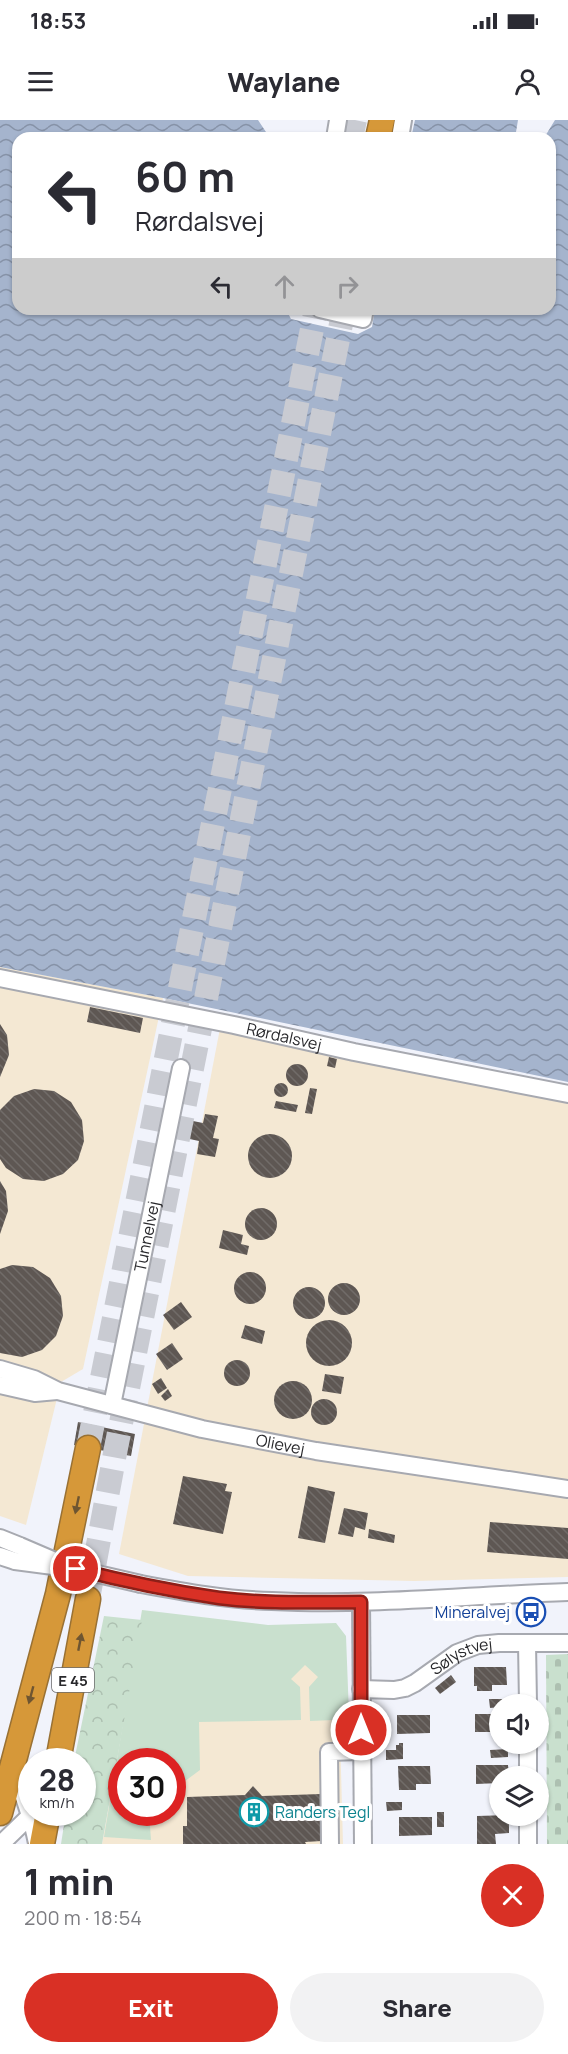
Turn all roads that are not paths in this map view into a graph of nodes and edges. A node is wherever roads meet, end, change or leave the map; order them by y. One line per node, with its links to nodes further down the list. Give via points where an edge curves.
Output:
1 (346, 315): 2 (street, via 363,319)
2 (364, 315)
3 (0, 978): 5 (street, Rørdalsvej)
4 (181, 1068): 9 (street, Tunnelvej)
5 (568, 1094)
6 (0, 1370): 8 (street, Olievej, via 34,1379)
7 (0, 1385): 8 (street, via 35,1393)
8 (58, 1391): 9 (street, Olievej)
9 (111, 1405): 11 (street, Olievej, via 202,1429 305,1449)
10 (88, 1448): 23 (highway, E 45, one-way to 23, via 58,1594)
11 (568, 1490)
12 (0, 1538): 13 (street)
13 (12, 1554): 16 (street, bridge, via 221,1598)
14 (568, 1593): 16 (street)
15 (88, 1599): 21 (highway, E 45, one-way to 15)
16 (361, 1602): 19 (street)
17 (568, 1643): 18 (street, Sølystvej)
18 (527, 1644): 19 (street, Sølystvej, via 478,1646 457,1653 405,1688); 20 (street)
19 (361, 1689): 22 (street)
20 (528, 1694)
21 (60, 1748)
22 (361, 1751): 32 (street, via 329,1752); 33 (street)
23 (14, 1761): 24 (street); 25 (highway); 26 (highway, E 45)
24 (18, 1780)
25 (0, 1793)
26 (0, 1813)
27 (22, 1826): 30 (street)
28 (38, 1826): 31 (highway)
29 (528, 1826): 34 (street)
30 (1, 1844)
31 (39, 1844)
32 (330, 1844)
33 (363, 1844)
34 (528, 1844)

